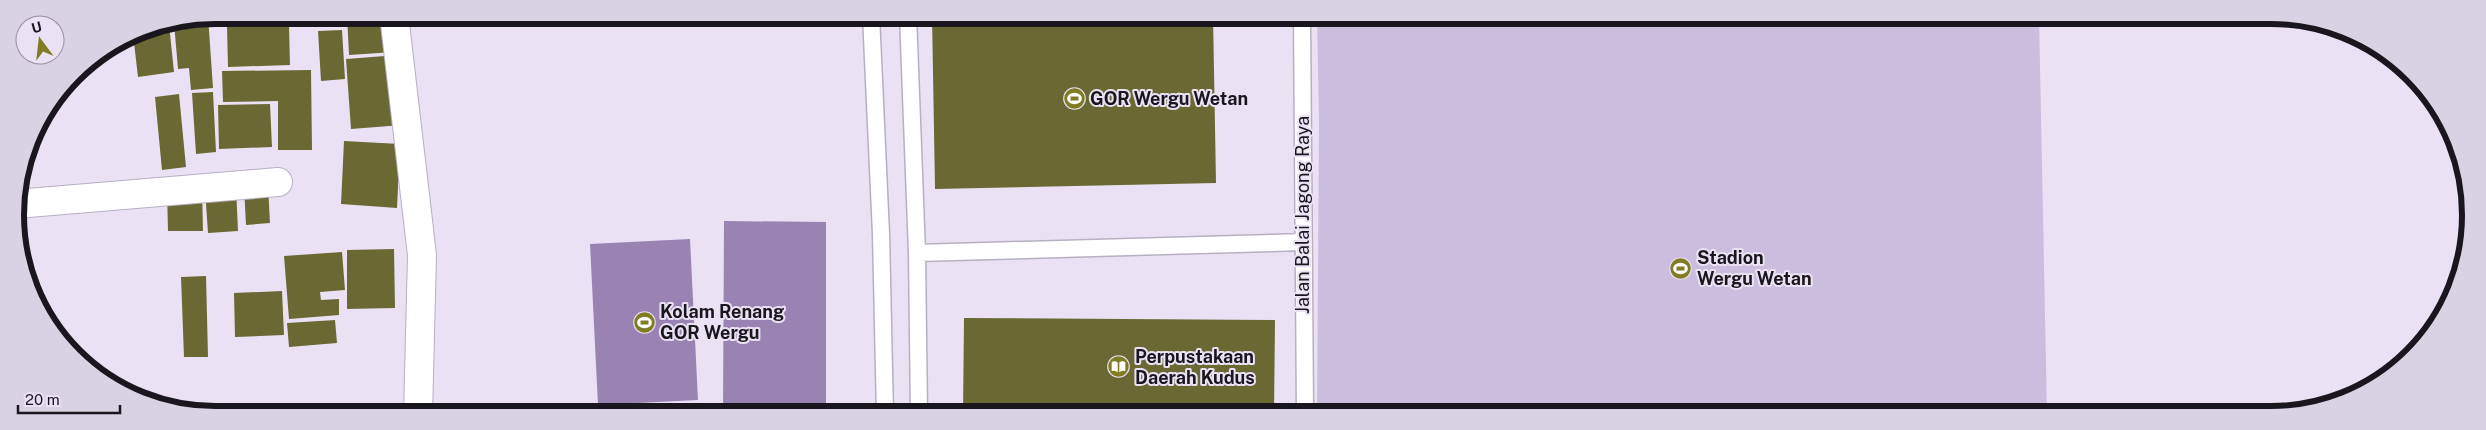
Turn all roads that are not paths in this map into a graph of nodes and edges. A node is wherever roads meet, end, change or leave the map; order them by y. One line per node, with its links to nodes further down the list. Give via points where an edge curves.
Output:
1 (395, 24): 9 (street, via 422,254)
2 (872, 24): 10 (lane)
3 (908, 24): 8 (lane)
4 (1302, 24): 7 (lane, Jalan Balai Jagong Raya)
5 (278, 182): 6 (street)
6 (24, 203)
7 (1303, 242): 8 (lane); 12 (lane, Jalan Balai Jagong Raya)
8 (917, 253): 11 (lane)
9 (418, 406)
10 (884, 406)
11 (919, 406)
12 (1305, 406)

